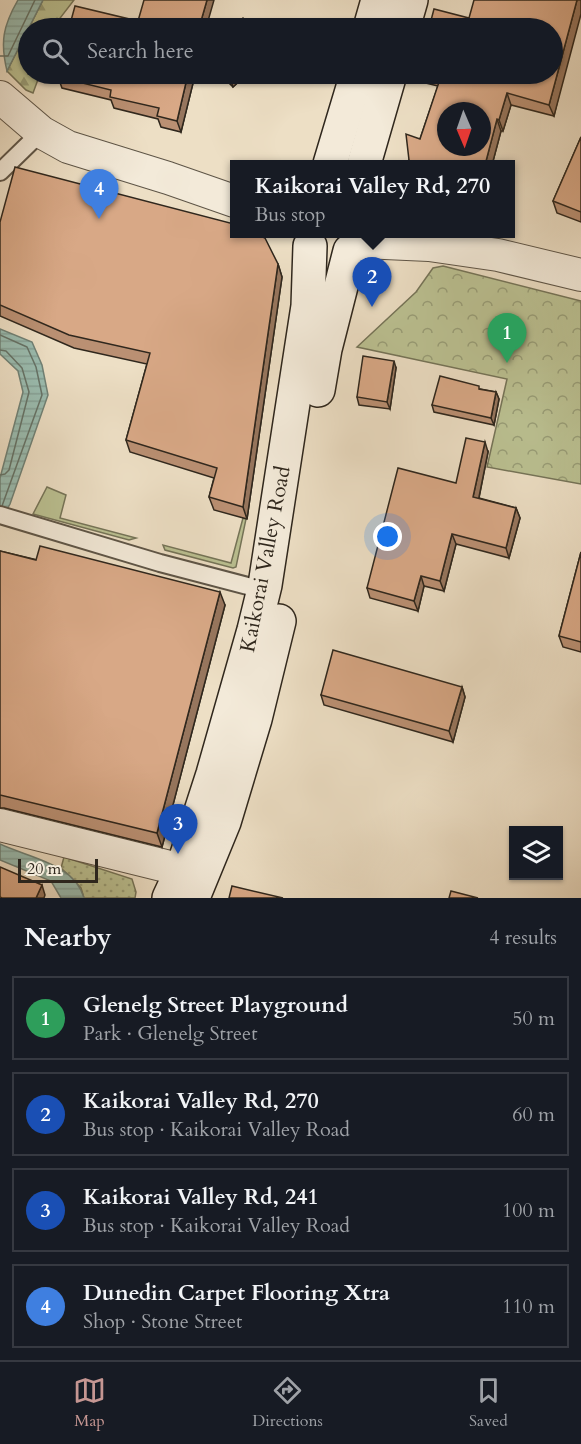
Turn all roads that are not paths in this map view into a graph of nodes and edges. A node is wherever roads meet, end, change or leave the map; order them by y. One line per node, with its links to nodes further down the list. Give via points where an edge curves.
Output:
1 (378, 0): 3 (main road)
2 (411, 0): 4 (main road)
3 (373, 18)
4 (406, 18)
5 (354, 84): 9 (main road)
6 (387, 84): 10 (main road)
7 (0, 97): 8 (street)
8 (41, 132): 11 (lane); 12 (street, via 68,147)
9 (331, 160)
10 (365, 160)
11 (0, 172)
12 (168, 178): 13 (street); 14 (street)
13 (230, 179)
14 (230, 200)
15 (453, 238): 18 (street)
16 (305, 240): 17 (main road, Kaikorai Valley Road, via 329,254); 21 (main road, Kaikorai Valley Road, via 308,306)
17 (361, 242): 18 (street, via 429,245); 23 (main road, Kaikorai Valley Road, via 325,349 281,614 255,718 224,822)
18 (498, 255): 19 (street)
19 (581, 275)
20 (0, 516): 21 (lane)
21 (263, 590): 23 (main road, Kaikorai Valley Road)
22 (0, 825): 23 (street)
23 (181, 889)

